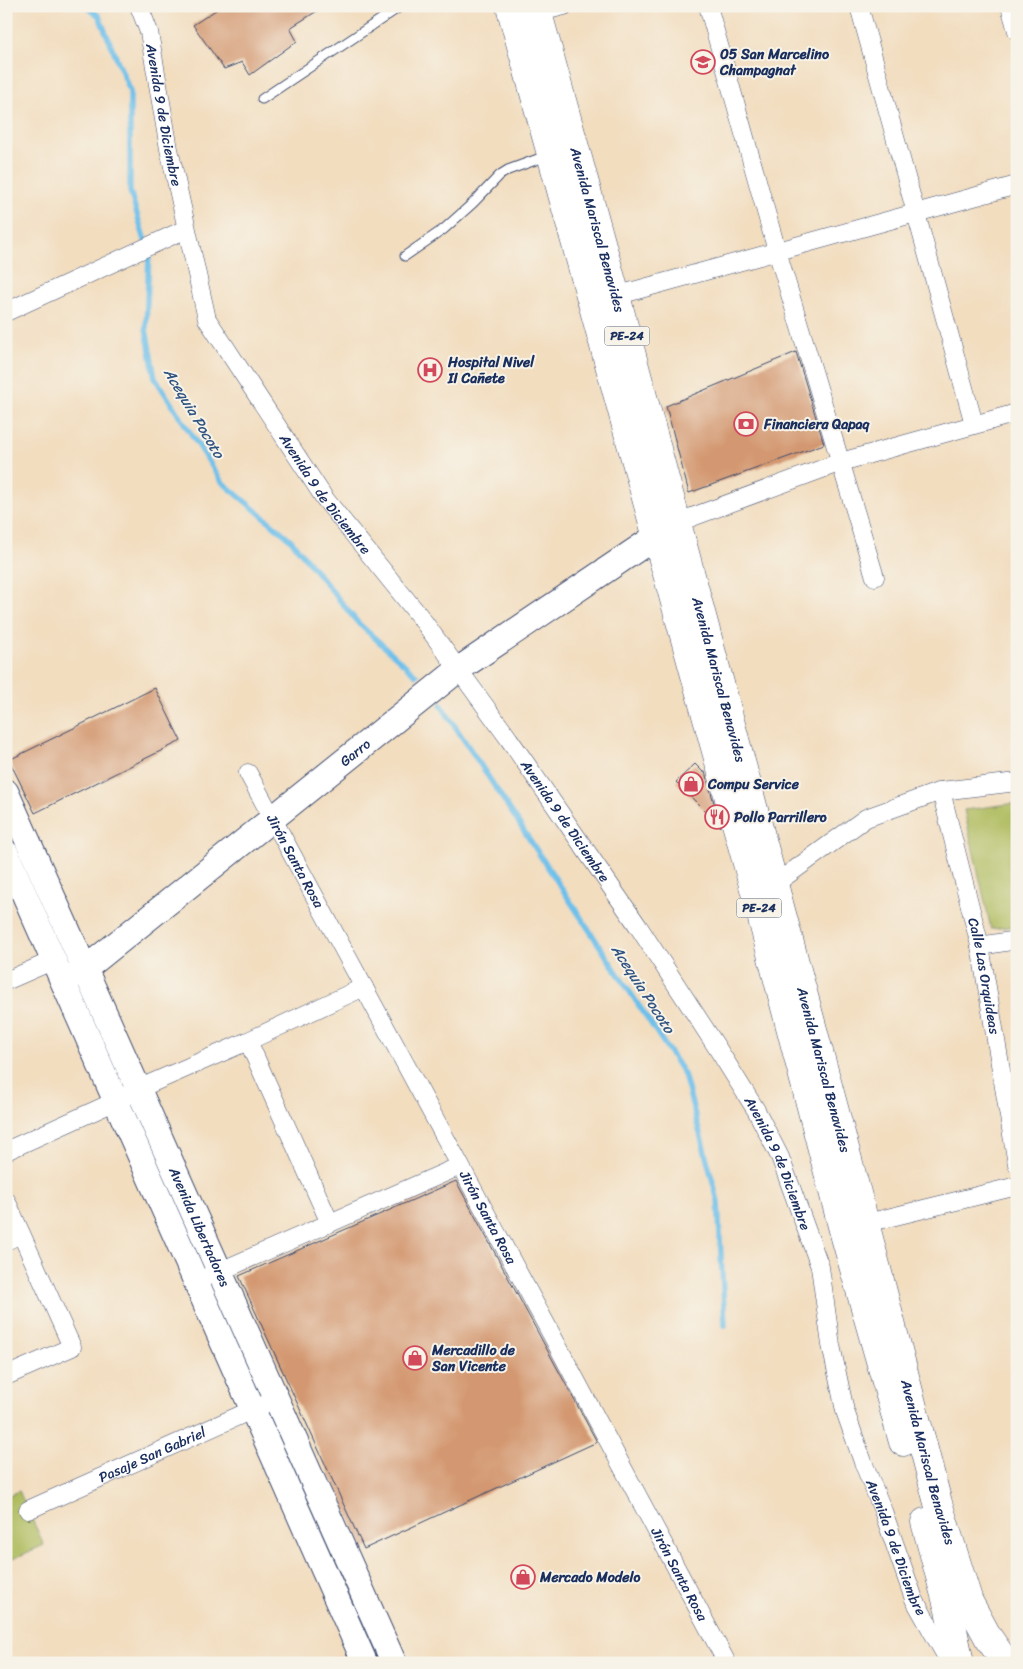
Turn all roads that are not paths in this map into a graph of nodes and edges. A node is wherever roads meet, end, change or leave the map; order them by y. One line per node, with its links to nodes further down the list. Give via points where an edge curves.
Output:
1 (139, 6): 13 (street, Avenida 9 de Diciembre, via 149,32)
2 (401, 6): 9 (lane)
3 (564, 6): 7 (street)
4 (708, 6): 14 (street)
5 (859, 6): 12 (street)
6 (1010, 6): 8 (street)
7 (525, 11): 10 (highway, Avenida Mariscal Benavides / PE-24)
8 (1017, 31)
9 (262, 99)
10 (564, 152): 15 (lane, via 500,175 451,222); 16 (highway, Avenida Mariscal Benavides / PE-24)
11 (1017, 185): 12 (street)
12 (916, 213): 14 (street); 19 (street)
13 (186, 229): 17 (street); 23 (street, Avenida 9 de Diciembre, via 207,319 325,500)
14 (777, 251): 16 (street); 20 (street)
15 (405, 256)
16 (604, 299): 21 (highway, Avenida Mariscal Benavides / PE-24)
17 (6, 312)
18 (1017, 413): 19 (street)
19 (974, 424): 20 (street)
20 (841, 462): 21 (street); 22 (street)
21 (666, 530): 23 (street, Garro); 30 (highway, Avenida Mariscal Benavides / PE-24)
22 (875, 578)
23 (459, 669): 28 (street, Garro); 58 (street, Avenida 9 de Diciembre, via 654,950 751,1102 780,1157 820,1267 831,1345 845,1411 914,1600)
24 (248, 773): 28 (street, Jirón Santa Rosa)
25 (1017, 782): 26 (street)
26 (941, 791): 30 (street, via 866,818); 32 (street, Calle Las Orquideas)
27 (6, 792): 33 (street, Avenida Libertadores)
28 (273, 820): 33 (street, Garro); 36 (street, Jirón Santa Rosa)
29 (6, 853): 34 (street, Avenida Libertadores)
30 (765, 890): 47 (highway, Avenida Mariscal Benavides / PE-24)
31 (1017, 940): 32 (street)
32 (980, 946): 40 (street, Calle Las Orquideas)
33 (85, 969): 34 (street, Garro); 38 (street, Avenida Libertadores)
34 (58, 971): 35 (street); 39 (street, Avenida Libertadores)
35 (6, 981)
36 (364, 987): 37 (street); 43 (street, Jirón Santa Rosa)
37 (248, 1041): 38 (street); 46 (street)
38 (138, 1089): 39 (street); 49 (street, Avenida Libertadores)
39 (116, 1102): 41 (street); 50 (street, Avenida Libertadores)
40 (1012, 1102): 42 (street, Calle Las Orquideas)
41 (6, 1151)
42 (1017, 1164)
43 (460, 1166): 46 (street); 57 (street, Jirón Santa Rosa)
44 (1017, 1186): 47 (street)
45 (6, 1200): 48 (street)
46 (330, 1223): 49 (street)
47 (854, 1226): 59 (highway, Avenida Mariscal Benavides / PE-24); 60 (highway, Avenida Mariscal Benavides / PE-24, via 969,1602)
48 (14, 1237): 51 (street, via 72,1347)
49 (220, 1272): 50 (street); 52 (street, Avenida Libertadores)
50 (196, 1282): 53 (street, Avenida Libertadores)
51 (6, 1376)
52 (277, 1399): 53 (street, Pasaje San Gabriel); 56 (street, Avenida Libertadores)
53 (253, 1409): 54 (street, Pasaje San Gabriel); 55 (street, Avenida Libertadores)
54 (28, 1510)
55 (365, 1663)
56 (394, 1663)
57 (727, 1663)
58 (950, 1663)
59 (960, 1663)
60 (1006, 1663)

